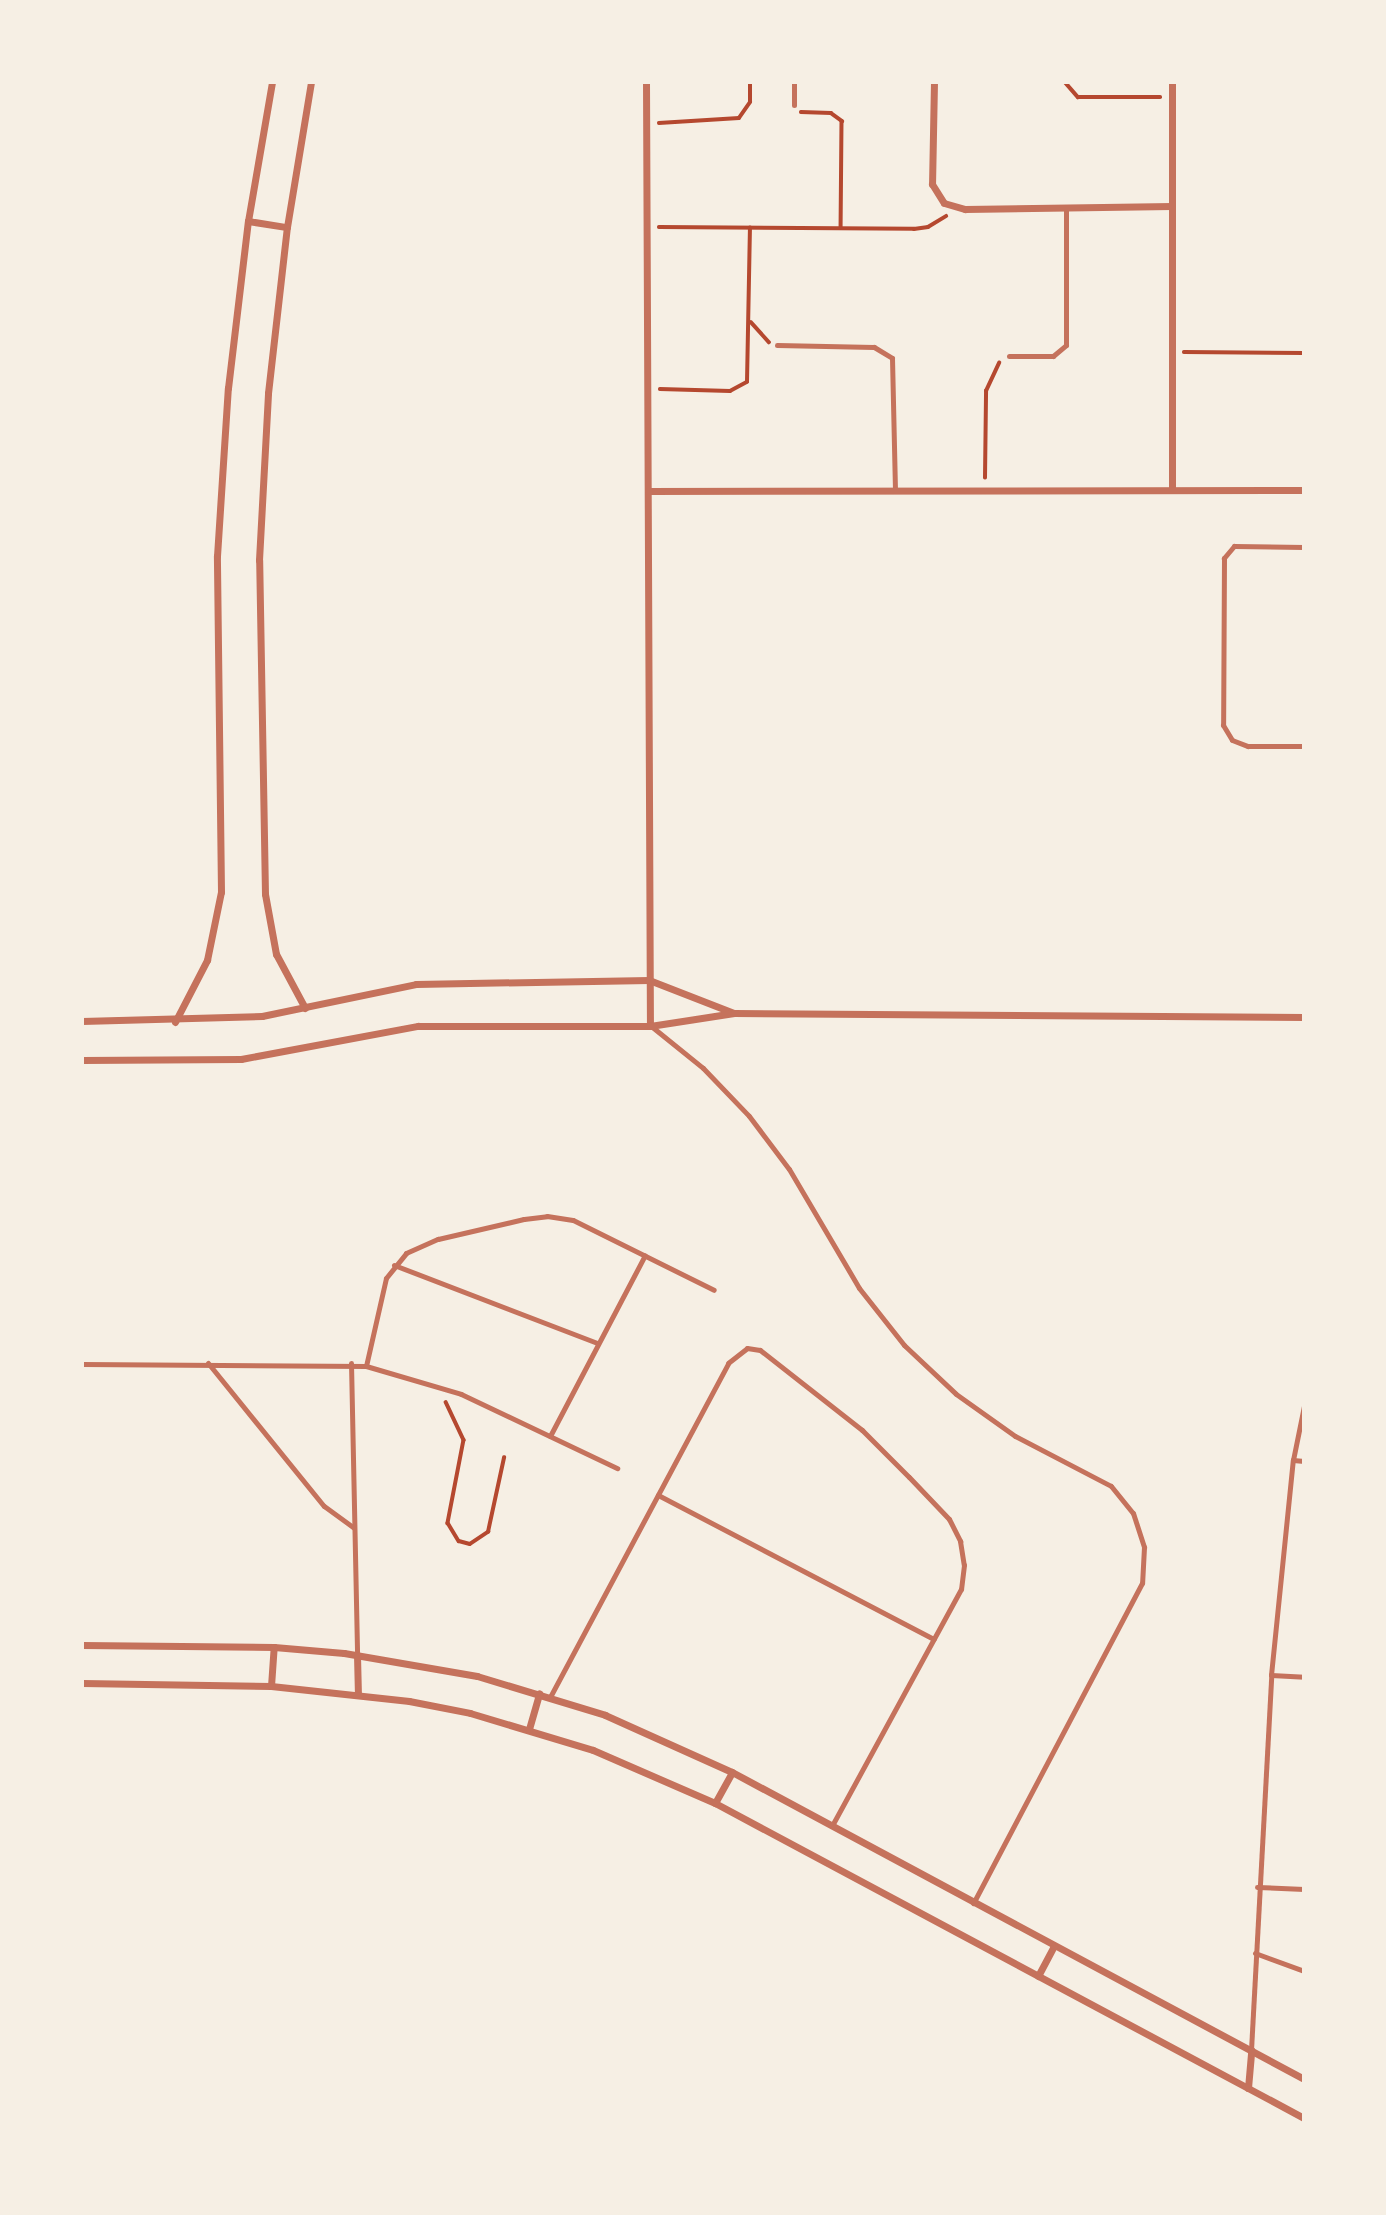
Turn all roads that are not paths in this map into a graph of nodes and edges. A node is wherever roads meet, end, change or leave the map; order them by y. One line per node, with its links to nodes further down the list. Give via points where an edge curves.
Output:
1 (272, 82): 10 (street)
2 (311, 82): 11 (street)
3 (646, 82): 16 (street)
4 (794, 82): 7 (lane)
5 (934, 82): 9 (street, via 932,184 936,195 954,208)
6 (1172, 82): 8 (street)
7 (794, 105)
8 (1172, 206): 9 (street); 14 (street)
9 (1066, 207): 13 (lane, via 1066,345 1053,356)
10 (248, 221): 11 (street); 25 (street, via 228,388 217,556 221,892 207,960)
11 (286, 227): 21 (street, via 262,490 258,723 268,925 280,963)
12 (776, 345): 17 (lane, via 874,347 892,358)
13 (1009, 356)
14 (1172, 490): 15 (street); 17 (street)
15 (1304, 490)
16 (648, 491): 17 (street); 20 (street)
17 (895, 491)
18 (1304, 547): 19 (lane, via 1234,546 1224,558 1223,725 1232,740 1248,746)
19 (1304, 746)
20 (649, 980): 21 (street, via 416,984); 22 (street); 26 (street)
21 (304, 1008): 25 (street)
22 (734, 1013): 23 (street); 26 (street)
23 (1304, 1017)
24 (82, 1021): 25 (street)
25 (175, 1021)
26 (650, 1026): 27 (street, via 418,1026 241,1059); 60 (lane, via 703,1068 749,1116 789,1169 859,1288 904,1345 956,1394 1015,1436 1111,1486 1133,1513 1144,1547 1142,1583)
27 (82, 1060)
28 (645, 1255): 29 (lane, via 573,1220 547,1216 438,1239 414,1248); 30 (lane); 31 (lane)
29 (394, 1265): 31 (lane); 35 (lane, via 386,1278)
30 (714, 1290)
31 (597, 1343): 37 (lane)
32 (208, 1363): 33 (lane); 34 (lane); 42 (lane, via 324,1506)
33 (351, 1363): 35 (lane); 42 (lane)
34 (82, 1364)
35 (366, 1366): 37 (lane, via 439,1387)
36 (1304, 1406): 38 (lane)
37 (550, 1436): 40 (lane)
38 (1293, 1460): 39 (lane); 47 (lane)
39 (1304, 1461)
40 (617, 1468)
41 (658, 1495): 43 (lane); 43 (lane, via 728,1363 747,1348 760,1350 862,1430 949,1519 960,1541 964,1565 961,1588); 53 (lane)
42 (353, 1527): 46 (lane)
43 (934, 1639): 57 (lane)
44 (82, 1645): 45 (street)
45 (274, 1647): 46 (street); 50 (street)
46 (357, 1655): 51 (street, via 453,1671); 52 (street)
47 (1271, 1675): 48 (lane); 58 (lane)
48 (1304, 1677)
49 (82, 1683): 50 (street)
50 (271, 1686): 52 (street)
51 (538, 1693): 53 (street); 54 (street)
52 (358, 1695): 54 (street, via 434,1706)
53 (550, 1697): 55 (street, via 643,1731)
54 (529, 1729): 56 (street, via 618,1759)
55 (732, 1772): 56 (street); 57 (street)
56 (715, 1803): 64 (street)
57 (832, 1826): 60 (street)
58 (1257, 1886): 59 (lane); 62 (lane)
59 (1304, 1889)
60 (973, 1903): 61 (street)
61 (1054, 1946): 64 (street); 65 (street)
62 (1255, 1953): 63 (lane); 65 (lane)
63 (1304, 1971)
64 (1038, 1976): 67 (street)
65 (1251, 2050): 66 (street); 67 (street)
66 (1304, 2079)
67 (1248, 2088): 68 (street)
68 (1304, 2118)

